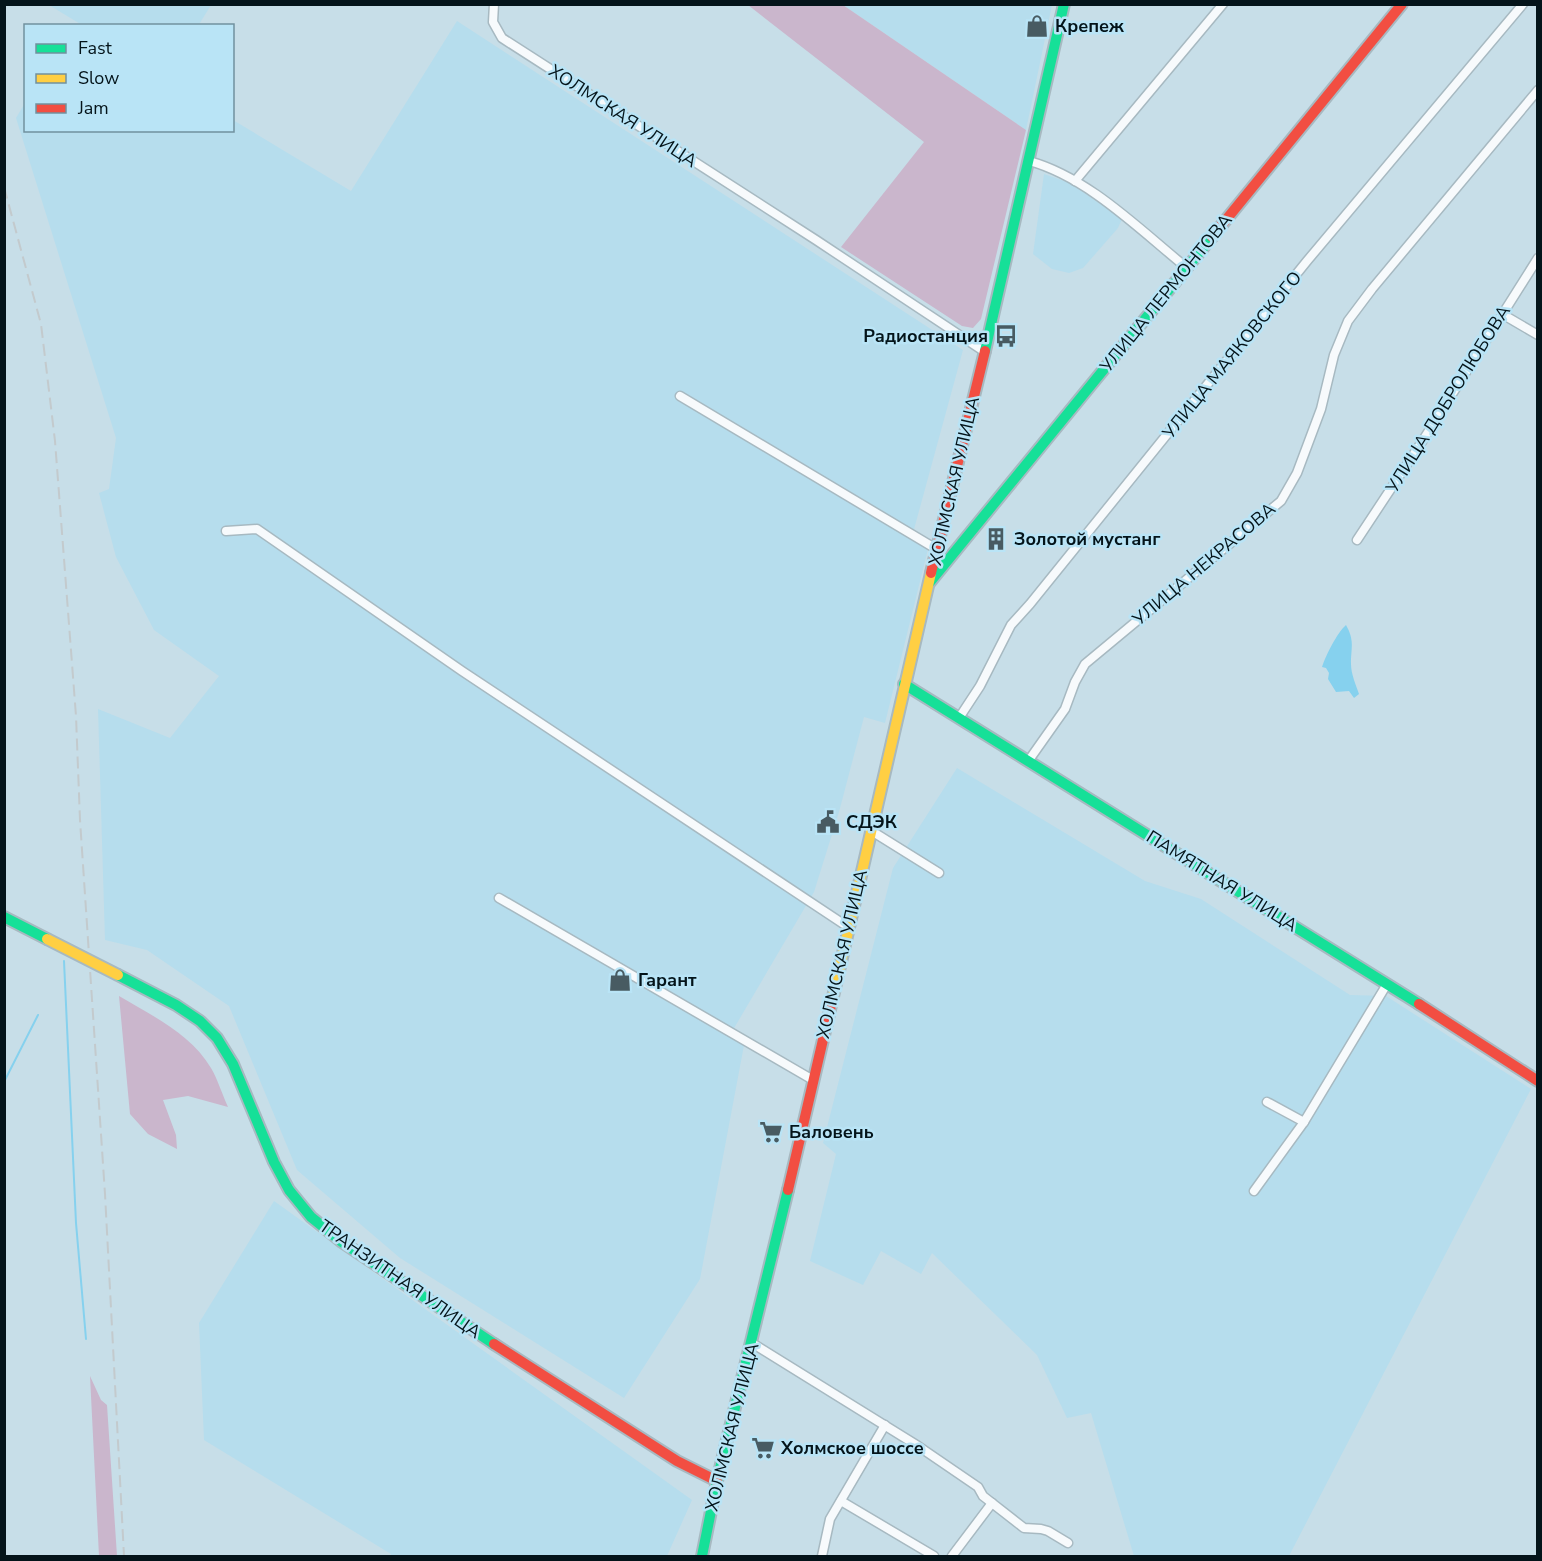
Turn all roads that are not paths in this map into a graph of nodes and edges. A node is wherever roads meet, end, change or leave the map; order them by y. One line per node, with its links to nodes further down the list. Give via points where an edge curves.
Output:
1 (494, 4): 13 (street, ХОЛМСКАЯ УЛИЦА, via 492,22 502,39)
2 (1064, 4): 7 (main road, ХОЛМСКАЯ УЛИЦА)
3 (1223, 4): 8 (street)
4 (1402, 4): 10 (main road, УЛИЦА ЛЕРМОНТОВА)
5 (1523, 4): 20 (street, УЛИЦА МАЯКОВСКОГО, via 1307,261 1011,626 981,686)
6 (1538, 90): 21 (street, УЛИЦА НЕКРАСОВА, via 1348,321 1334,355 1321,409 1297,473 1281,501 1086,664 1065,709)
7 (1029, 161): 8 (street); 13 (main road, ХОЛМСКАЯ УЛИЦА)
8 (1075, 181): 10 (street)
9 (1538, 258): 11 (street, УЛИЦА ДОБРОЛЮБОВА)
10 (1187, 268): 18 (main road, УЛИЦА ЛЕРМОНТОВА)
11 (1502, 314): 12 (street); 16 (street, УЛИЦА ДОБРОЛЮБОВА)
12 (1538, 335)
13 (985, 352): 17 (main road, ХОЛМСКАЯ УЛИЦА)
14 (680, 396): 17 (street)
15 (226, 531): 26 (street, via 257,529 462,671)
16 (1357, 540)
17 (938, 550): 18 (main road, ХОЛМСКАЯ УЛИЦА)
18 (930, 582): 19 (main road, ХОЛМСКАЯ УЛИЦА)
19 (904, 684): 20 (main road, ПАМЯТНАЯ УЛИЦА); 22 (main road, ХОЛМСКАЯ УЛИЦА)
20 (959, 718): 21 (main road, ПАМЯТНАЯ УЛИЦА)
21 (1029, 760): 27 (main road, ПАМЯТНАЯ УЛИЦА)
22 (870, 830): 23 (street); 26 (main road, ХОЛМСКАЯ УЛИЦА)
23 (939, 873)
24 (499, 898): 28 (street)
25 (4, 917): 35 (main road, ТРАНЗИТНАЯ УЛИЦА, bridge, via 200,1021 217,1038 233,1064 289,1190 311,1217 342,1242 676,1461)
26 (848, 927): 28 (main road, ХОЛМСКАЯ УЛИЦА)
27 (1387, 984): 29 (main road, ПАМЯТНАЯ УЛИЦА); 31 (street)
28 (813, 1080): 33 (main road, ХОЛМСКАЯ УЛИЦА)
29 (1538, 1081)
30 (1267, 1102): 31 (street)
31 (1304, 1122): 32 (street)
32 (1254, 1191)
33 (752, 1343): 34 (street); 35 (main road, ХОЛМСКАЯ УЛИЦА)
34 (885, 1425): 36 (street); 37 (street, via 978,1487)
35 (717, 1481): 39 (main road, ХОЛМСКАЯ УЛИЦА)
36 (841, 1501): 40 (street, via 830,1519); 41 (street)
37 (992, 1503): 38 (street, via 1024,1528 1048,1531); 42 (street)
38 (1068, 1543)
39 (702, 1557)
40 (822, 1557)
41 (934, 1557)
42 (952, 1557)

